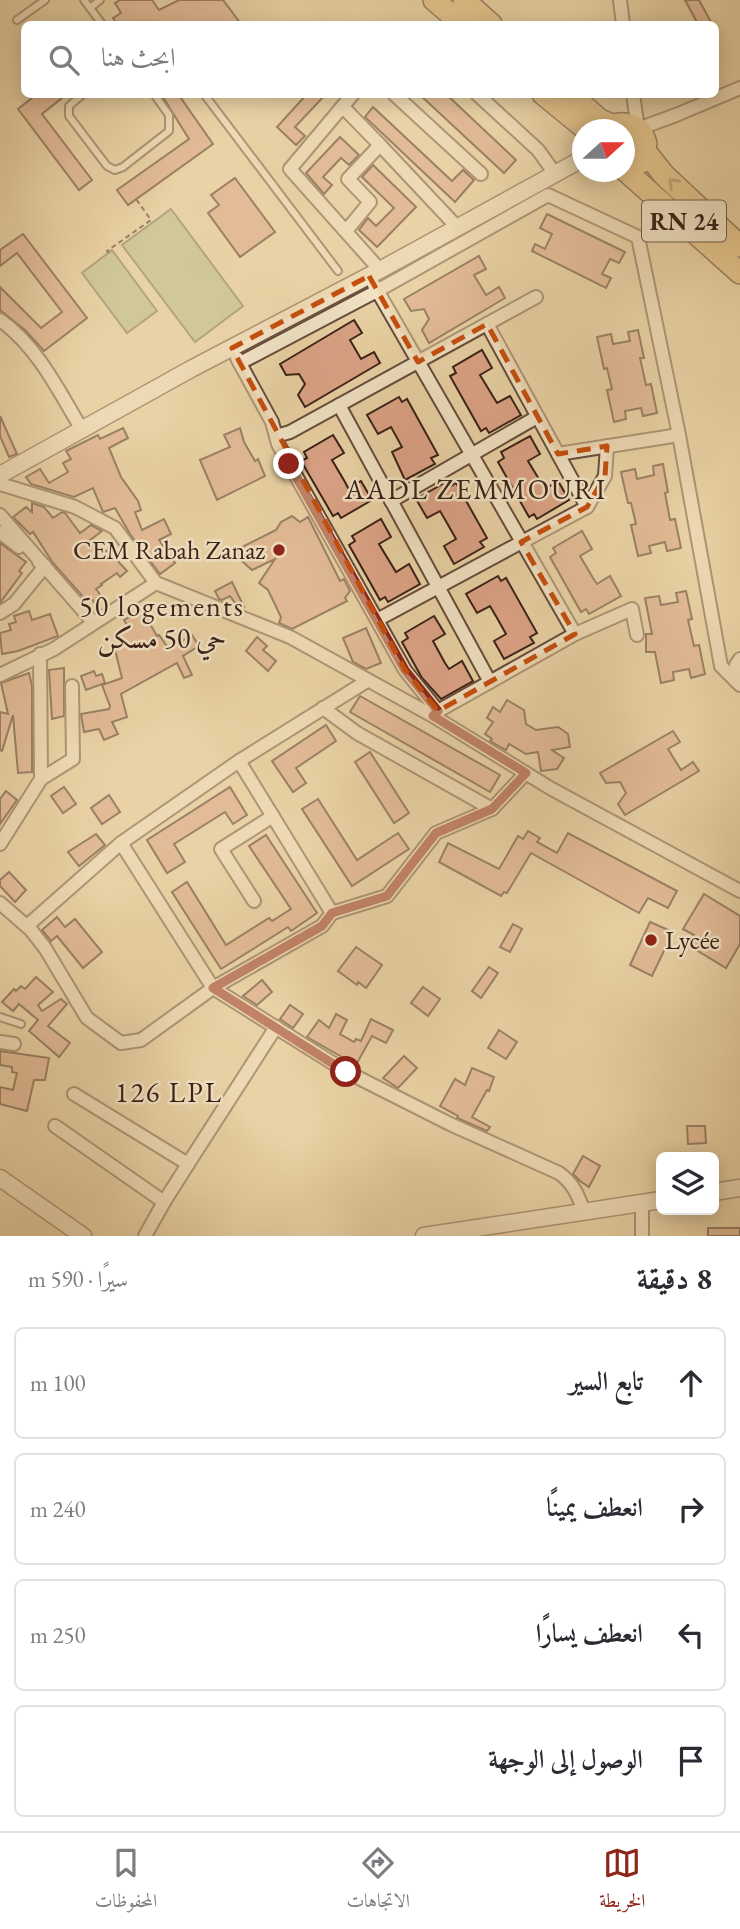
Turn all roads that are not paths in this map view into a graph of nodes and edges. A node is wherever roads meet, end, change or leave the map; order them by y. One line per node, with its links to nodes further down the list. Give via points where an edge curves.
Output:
1 (45, 0): 8 (lane)
2 (84, 0): 7 (lane)
3 (100, 0): 7 (lane)
4 (435, 0): 10 (highway)
5 (464, 0): 11 (highway)
6 (620, 0): 12 (street)
7 (90, 8): 9 (lane)
8 (16, 20)
9 (100, 21)
10 (459, 21)
11 (488, 21)
12 (624, 21)
13 (740, 88): 14 (street)
14 (719, 97)
15 (78, 98): 16 (lane, via 69,106 69,116 115,170 169,131 169,115)
16 (157, 98)
17 (207, 98): 39 (lane)
18 (350, 98): 25 (street)
19 (398, 98): 33 (street)
20 (481, 98): 34 (street, via 538,150)
21 (548, 98): 26 (highway)
22 (575, 98): 27 (highway)
23 (634, 98): 29 (street)
24 (716, 98): 29 (street, via 676,115)
25 (344, 107): 30 (street); 37 (street, via 290,169)
26 (574, 119)
27 (599, 119)
28 (635, 133): 29 (highway)
29 (643, 141): 32 (highway); 38 (highway, RN 24, one-way to 29, via 664,175)
30 (380, 145): 36 (street); 37 (street, via 348,178 370,202)
31 (572, 166): 34 (street)
32 (635, 166)
33 (481, 174)
34 (556, 175): 36 (street)
35 (635, 180): 41 (highway, RN 24)
36 (458, 228): 40 (street)
37 (345, 231): 40 (street)
38 (740, 246)
39 (338, 271)
40 (374, 273): 42 (street); 46 (street)
41 (740, 273)
42 (377, 290): 47 (street); 48 (street); 52 (street, via 548,195 638,237)
43 (536, 297): 45 (street)
44 (0, 320): 51 (street, via 42,364)
45 (486, 324): 47 (street); 50 (street)
46 (232, 348): 48 (street); 51 (street)
47 (418, 362): 49 (street); 56 (street)
48 (240, 363): 53 (street)
49 (339, 405): 53 (street); 59 (street)
50 (537, 417): 55 (street); 56 (street)
51 (82, 430): 57 (street)
52 (679, 435): 54 (street); 74 (street)
53 (276, 436): 68 (street)
54 (607, 446): 55 (street); 60 (street, via 604,476)
55 (558, 454): 60 (street)
56 (472, 456): 59 (street); 63 (street)
57 (0, 475)
58 (0, 484): 65 (street, via 75,507 115,528)
59 (391, 501): 66 (street)
60 (587, 506): 63 (street)
61 (0, 514): 64 (street)
62 (0, 532): 64 (street)
63 (522, 542): 66 (street); 70 (street)
64 (45, 566): 67 (street, via 14,604); 69 (street)
65 (156, 583): 69 (street); 76 (street, via 290,637)
66 (438, 586): 68 (street); 77 (street)
67 (0, 613)
68 (377, 620): 81 (street)
69 (93, 622): 72 (street)
70 (575, 634): 71 (street, via 632,609); 77 (street)
71 (637, 635)
72 (40, 654): 75 (street); 84 (street)
73 (738, 662): 74 (street); 78 (street)
74 (721, 666): 78 (street)
75 (0, 675)
76 (367, 681): 80 (street); 81 (street)
77 (491, 681): 81 (street)
78 (740, 684)
79 (72, 686): 84 (street, via 74,759)
80 (323, 708): 82 (street); 85 (street, via 357,733)
81 (435, 714): 83 (street)
82 (239, 761): 86 (street); 87 (street)
83 (526, 773): 85 (street); 89 (street)
84 (41, 779): 88 (street)
85 (492, 809): 92 (street, via 436,833 387,896)
86 (273, 816): 90 (street, via 221,849); 92 (street)
87 (121, 843): 93 (street); 94 (street)
88 (0, 844)
89 (740, 891)
90 (254, 901)
91 (0, 903): 93 (street)
92 (332, 913): 94 (street, via 322,926)
93 (27, 926): 94 (street, via 46,948 87,1018 121,1043 141,1040)
94 (213, 988): 97 (street)
95 (0, 1017): 96 (lane)
96 (21, 1024)
97 (276, 1027): 102 (street); 109 (street, via 346,1072 559,1173 569,1180)
98 (0, 1042): 99 (street)
99 (14, 1044)
100 (75, 1094): 102 (street)
101 (55, 1126): 107 (street)
102 (188, 1164): 107 (street)
103 (0, 1178): 111 (street)
104 (740, 1188): 105 (street)
105 (719, 1191)
106 (656, 1201): 108 (street)
107 (164, 1202): 112 (street)
108 (642, 1203): 109 (street); 114 (street)
109 (584, 1212): 110 (street)
110 (451, 1234): 113 (street)
111 (83, 1236)
112 (145, 1236)
113 (424, 1236)
114 (642, 1236)

